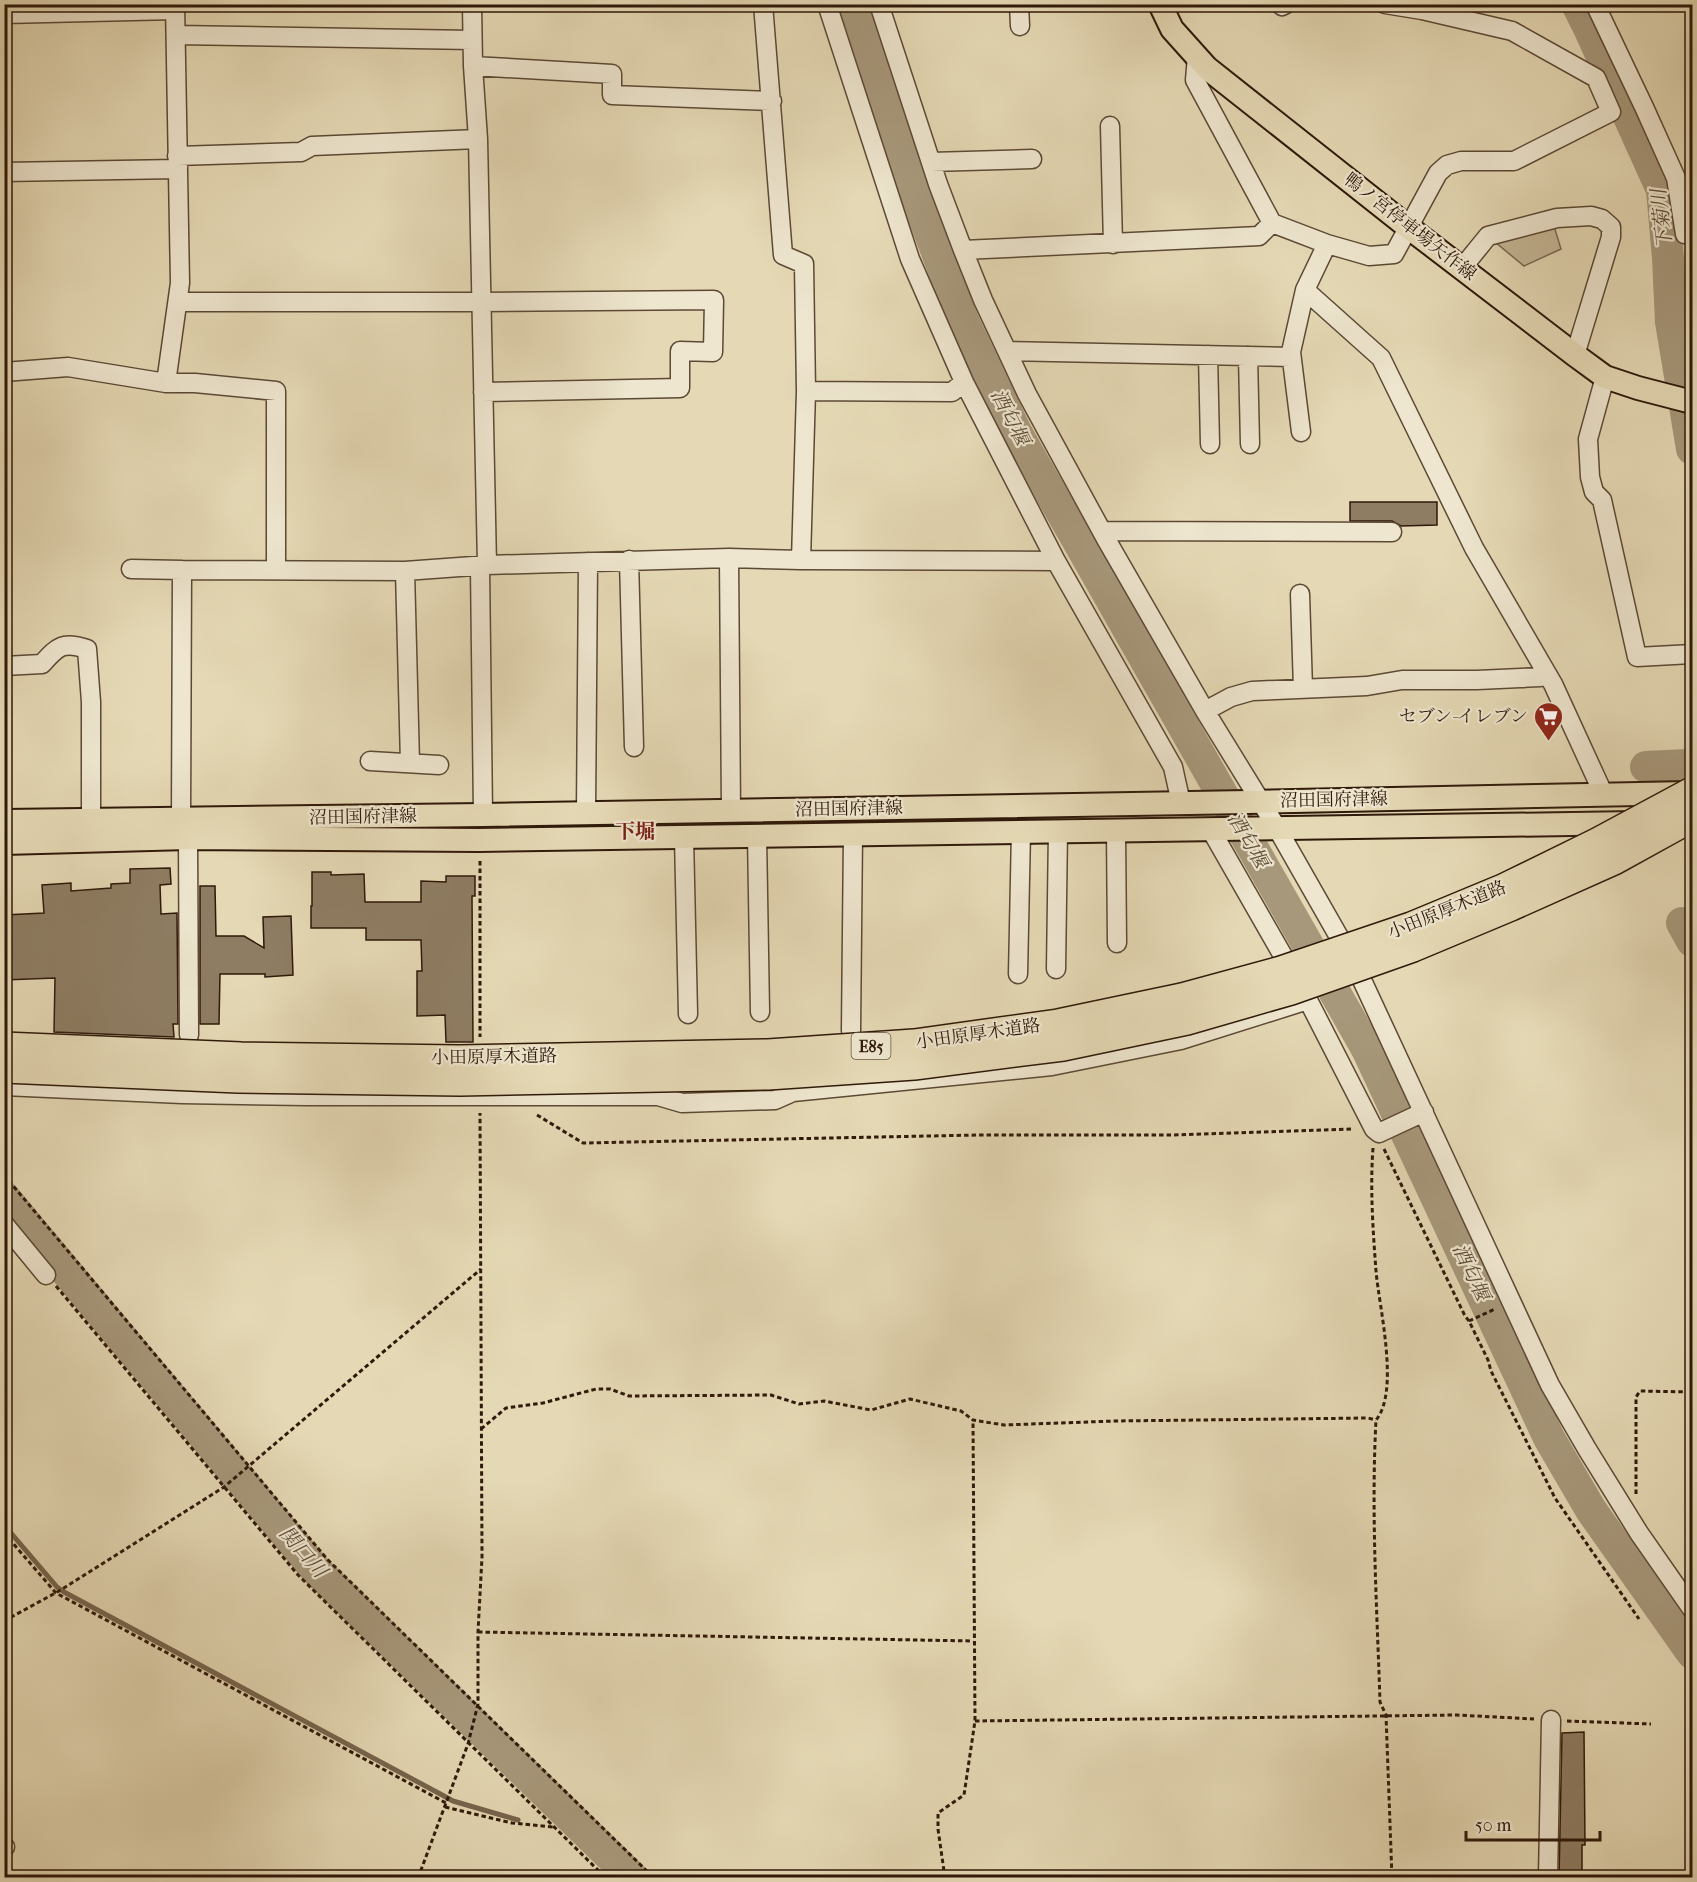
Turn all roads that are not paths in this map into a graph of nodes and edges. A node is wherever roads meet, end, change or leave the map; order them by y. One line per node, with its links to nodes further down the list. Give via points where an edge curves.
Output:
1 (472, 4): 15 (street)
2 (763, 4): 18 (street)
3 (827, 4): 42 (street, via 910,259)
4 (879, 4): 23 (street)
5 (1019, 4): 13 (street)
6 (1160, 4): 16 (main road, 鴨ノ宮停車場矢作線, via 1172,29)
7 (1280, 4): 8 (street)
8 (1286, 4)
9 (1385, 4): 26 (street, via 1512,31 1596,78 1611,112 1514,161 1461,161 1448,165 1438,173)
10 (1595, 4): 27 (street, via 1676,178 1684,234)
11 (175, 7): 12 (street); 14 (street)
12 (4, 14)
13 (1020, 26)
14 (176, 35): 15 (street); 22 (street)
15 (472, 40): 17 (street)
16 (1197, 56): 25 (street, via 1195,80); 26 (main road, 鴨ノ宮停車場矢作線)
17 (473, 66): 18 (street, via 612,74 612,95); 20 (street)
18 (772, 101): 44 (street, via 783,255 804,264)
19 (1110, 126): 28 (street)
20 (478, 139): 22 (street, via 312,146 301,152); 34 (street)
21 (1032, 159): 23 (street)
22 (177, 162): 24 (street); 33 (street)
23 (931, 162): 30 (street)
24 (4, 172)
25 (1272, 223): 28 (street, via 1258,236); 29 (street)
26 (1408, 227): 29 (street, via 1394,254 1369,256); 31 (main road, 鴨ノ宮停車場矢作線)
27 (1692, 235)
28 (1113, 244): 30 (street)
29 (1327, 244): 32 (street)
30 (963, 250): 35 (street)
31 (1462, 268): 37 (main road, 鴨ノ宮停車場矢作線); 37 (street, via 1488,236 1557,218 1602,219 1611,227 1611,237)
32 (1305, 290): 39 (street); 65 (street, via 1380,358 1474,548)
33 (178, 302): 34 (street); 43 (street)
34 (482, 302): 45 (street); 45 (street, via 714,300 713,352 680,351 680,388)
35 (1007, 351): 36 (street); 50 (street)
36 (1208, 355): 38 (street); 48 (street)
37 (1575, 355): 41 (main road, 鴨ノ宮停車場矢作線)
38 (1248, 356): 39 (street); 49 (street)
39 (1291, 357): 47 (street)
40 (4, 372): 43 (street, via 68,367)
41 (1605, 377): 46 (main road, 鴨ノ宮停車場矢作線); 63 (street, via 1588,439 1590,477 1594,492 1602,500 1637,657)
42 (964, 382): 44 (street, via 952,392); 55 (street)
43 (166, 383): 60 (street, via 276,391)
44 (806, 391): 54 (street)
45 (483, 392): 57 (street)
46 (1686, 400)
47 (1300, 432)
48 (1210, 444)
49 (1250, 444)
50 (1102, 531): 51 (street); 67 (street)
51 (1392, 532)
52 (729, 558): 53 (street); 54 (street); 76 (street)
53 (629, 560): 56 (street); 68 (street)
54 (801, 560): 55 (street)
55 (1056, 561): 75 (street, via 1173,766)
56 (588, 562): 57 (street); 77 (street)
57 (483, 566): 61 (street); 78 (street)
58 (131, 569): 59 (street)
59 (182, 570): 60 (street); 82 (street)
60 (276, 570): 61 (street)
61 (405, 572): 70 (street)
62 (1300, 594): 66 (street)
63 (1692, 654)
64 (4, 666): 79 (street, via 42,664 61,646 73,644 87,649)
65 (1546, 674): 66 (street); 73 (street)
66 (1303, 689): 67 (street, via 1252,691)
67 (1205, 711): 74 (street)
68 (634, 747)
69 (370, 761): 70 (street)
70 (410, 763): 71 (street)
71 (439, 765)
72 (1692, 792): 73 (main road, 沼田国府津線); 100 (highway, 小田原厚木道路 / E85, bridge, via 1598,843 1411,926 1182,998 1058,1023 914,1043 756,1053 459,1059 241,1056)
73 (1603, 793): 74 (main road, 沼田国府津線)
74 (1254, 802): 75 (main road, 沼田国府津線); 84 (street)
75 (1180, 803): 76 (main road, 沼田国府津線)
76 (731, 811): 77 (main road, 沼田国府津線)
77 (586, 813): 78 (main road, 沼田国府津線)
78 (483, 816): 82 (main road, 沼田国府津線)
79 (91, 820): 81 (main road, 沼田国府津線); 82 (main road, 沼田国府津線)
80 (1692, 820): 84 (main road, 沼田国府津線); 101 (highway, 小田原厚木道路 / E85, bridge, via 1614,861 1413,948 1291,991 1188,1021 1063,1047 914,1066 756,1076 425,1081 238,1079)
81 (4, 821)
82 (185, 829): 90 (main road, 沼田国府津線, via 479,840); 91 (main road, 沼田国府津線); 99 (street)
83 (1218, 829): 84 (main road, 沼田国府津線); 87 (main road, 沼田国府津線); 95 (street)
84 (1271, 829): 103 (street, via 1355,965)
85 (1021, 831): 86 (main road, 沼田国府津線); 88 (main road, 沼田国府津線); 94 (street)
86 (1058, 831): 87 (main road, 沼田国府津線); 93 (street)
87 (1116, 831): 92 (street)
88 (853, 833): 89 (main road, 沼田国府津線); 98 (street)
89 (757, 835): 90 (main road, 沼田国府津線); 96 (street)
90 (684, 837): 97 (street)
91 (4, 843)
92 (1117, 944)
93 (1056, 969)
94 (1018, 974)
95 (1308, 1000): 102 (street, via 1181,1040 1052,1066 793,1092 775,1100 682,1103 658,1096 182,1094); 103 (street, via 1376,1131)
96 (760, 1012)
97 (688, 1014)
98 (851, 1031)
99 (189, 1035)
100 (4, 1046)
101 (4, 1069)
102 (4, 1086)
103 (1424, 1112): 106 (street, via 1550,1385 1635,1526)
104 (4, 1224): 105 (street)
105 (46, 1275)
106 (1692, 1609)
107 (1551, 1720): 108 (street)
108 (1548, 1878)

